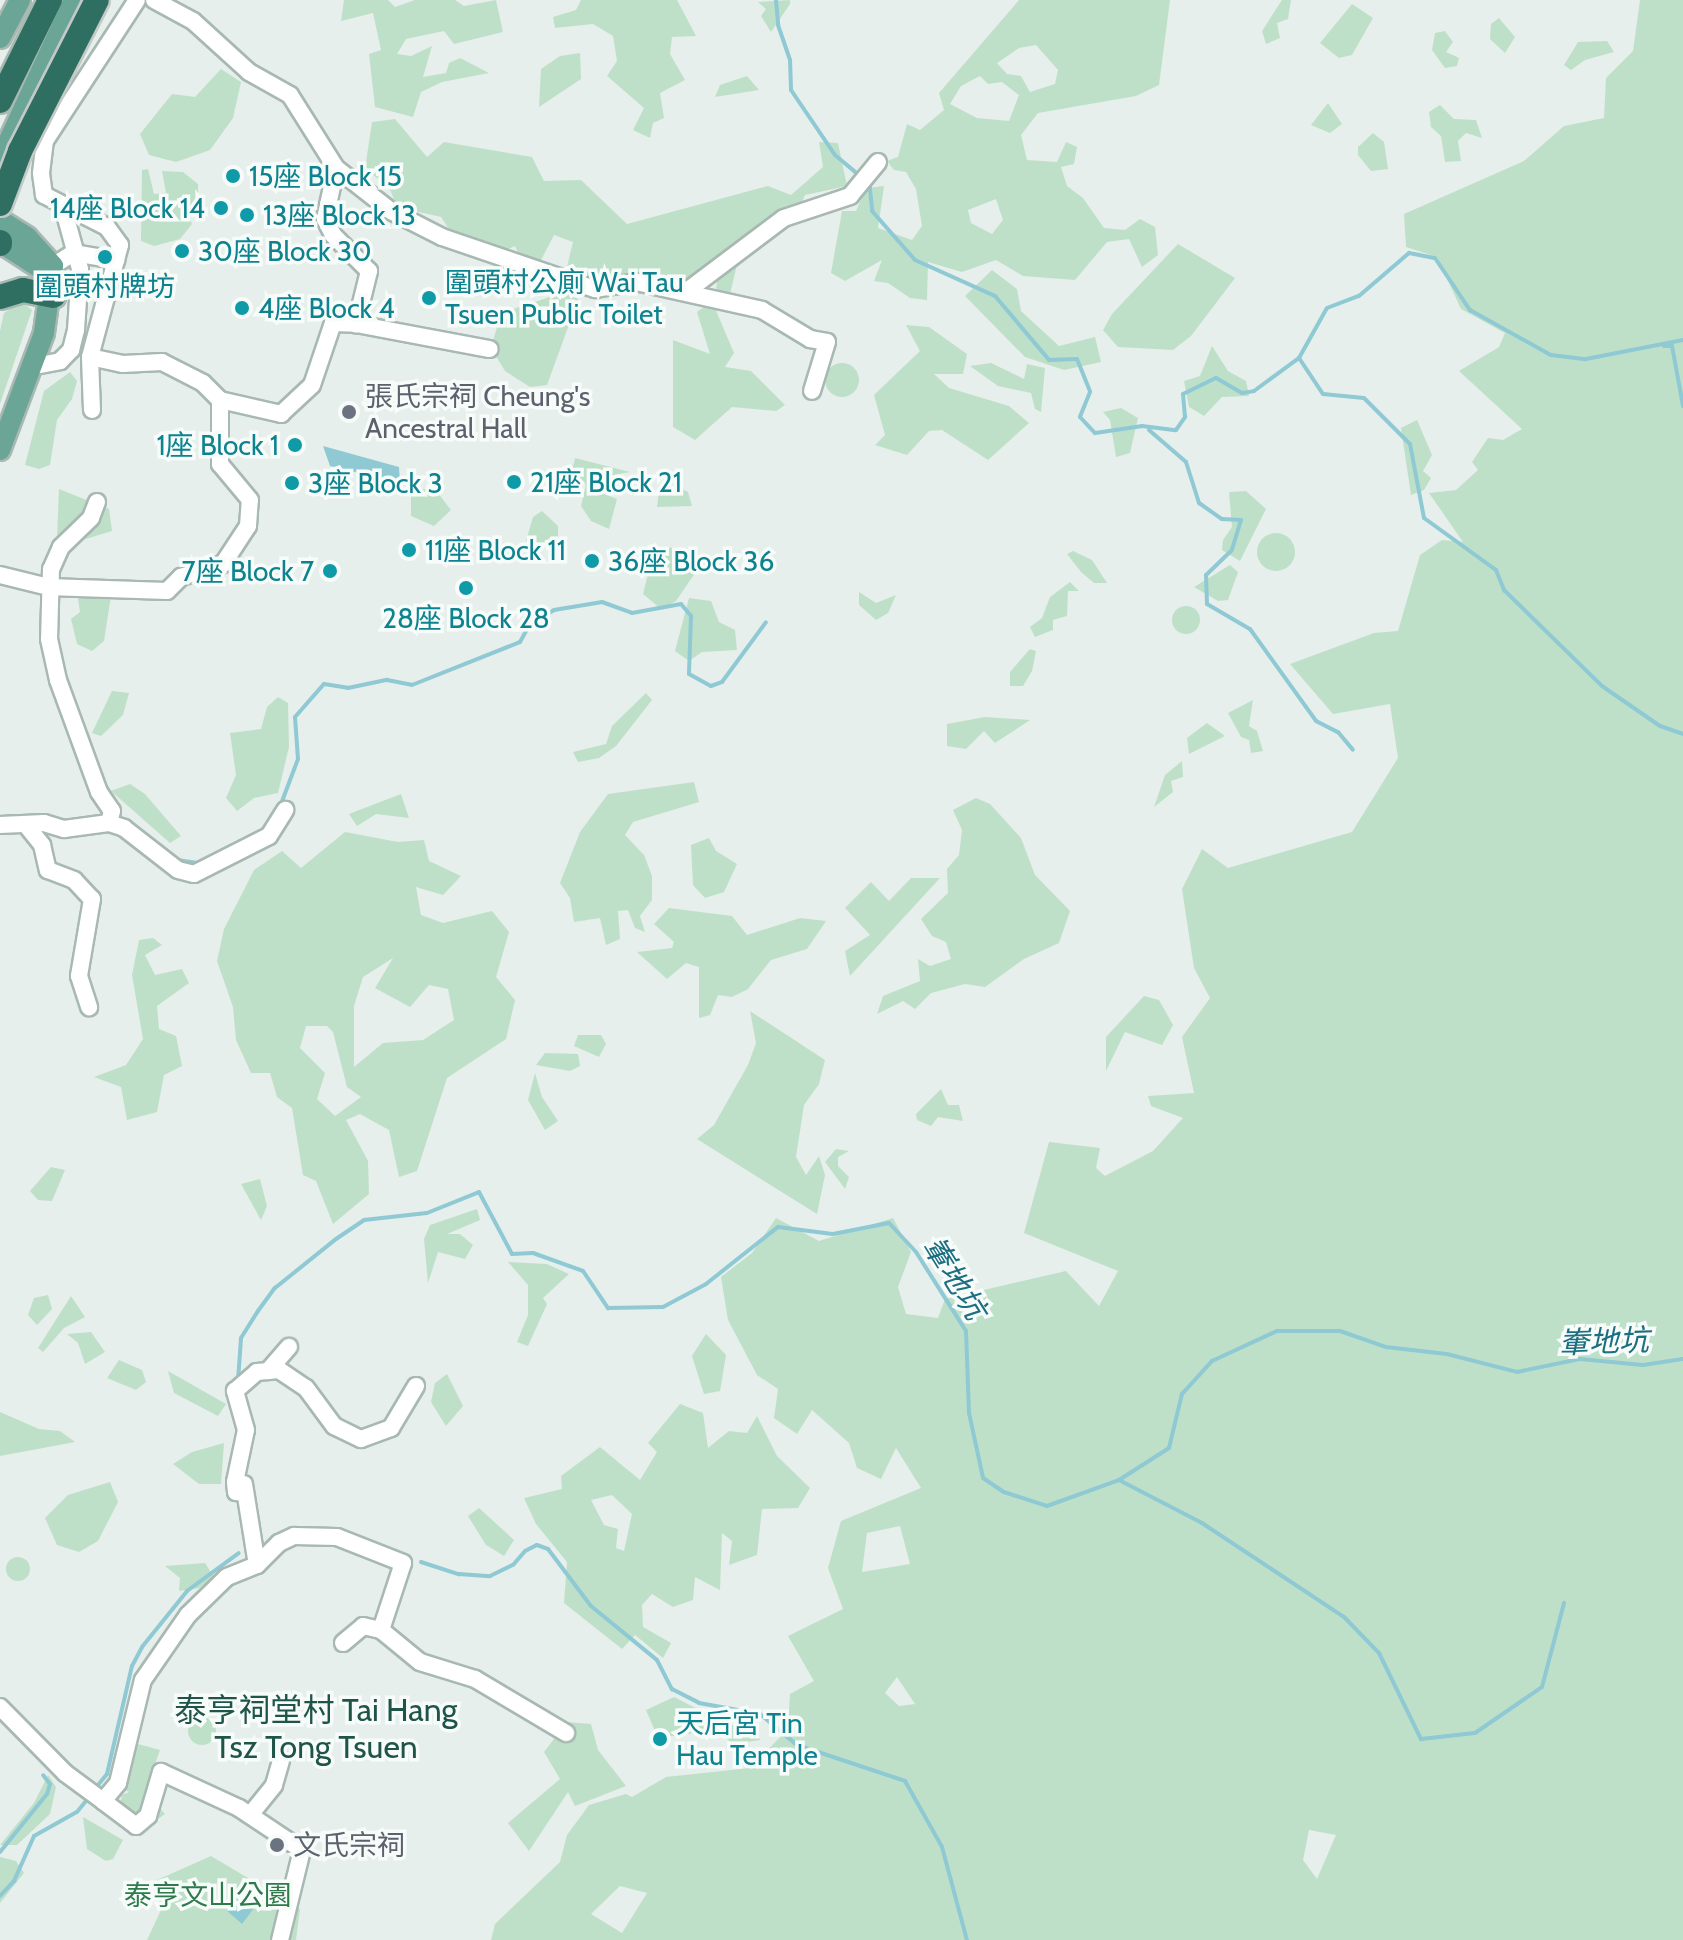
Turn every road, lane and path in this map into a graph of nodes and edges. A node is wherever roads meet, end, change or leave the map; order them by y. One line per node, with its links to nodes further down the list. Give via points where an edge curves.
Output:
1 (20, 0): 7 (main road)
2 (50, 0): 9 (highway)
3 (74, 0): 8 (main road)
4 (97, 0): 14 (highway, bridge, via 20,151)
5 (137, 0): 13 (street, via 45,141 44,195)
6 (154, 0): 12 (street, via 193,21 249,72 290,95)
7 (0, 38)
8 (30, 97): 9 (main road); 10 (main road)
9 (0, 104)
10 (3, 152): 14 (main road)
11 (874, 167): 18 (street, via 838,203 784,218)
12 (336, 168): 18 (street, via 391,211 442,237 595,289 636,282); 20 (street, via 326,193 325,219 333,235 369,271)
13 (63, 207): 15 (street); 16 (street, via 107,227 120,245)
14 (0, 229): 17 (main road)
15 (73, 253): 16 (street); 17 (street); 23 (street, via 81,284 71,350 60,361)
16 (116, 260): 22 (street)
17 (52, 281): 19 (highway); 23 (main road)
18 (687, 291): 24 (street, via 762,310 810,339 827,342)
19 (0, 297)
20 (356, 324): 21 (street); 25 (street, via 333,323 312,385 281,414)
21 (490, 349)
22 (90, 357): 25 (street, via 123,364 162,362 203,383); 26 (street)
23 (30, 367): 27 (main road)
24 (812, 391)
25 (220, 400): 30 (street, via 220,464 250,500 248,526 223,564 181,577 167,591)
26 (92, 410)
27 (0, 450)
28 (97, 502): 30 (street, via 91,518 61,547)
29 (0, 575): 30 (street)
30 (48, 587): 32 (street, via 58,680)
31 (285, 810): 32 (street, via 269,836 194,874 178,870)
32 (110, 818): 34 (street, via 64,829)
33 (0, 825): 34 (street)
34 (26, 825): 35 (street, via 42,845 48,870 74,880 92,899 79,976)
35 (89, 1007)
36 (289, 1347): 37 (street)
37 (268, 1371): 38 (street, via 279,1370 306,1388 334,1426 361,1439 391,1428); 40 (street, via 257,1372 240,1388 246,1430 236,1492)
38 (416, 1386)
39 (246, 1461): 40 (street)
40 (244, 1493): 41 (street)
41 (257, 1565): 42 (street, via 294,1536 337,1537 403,1563); 47 (street, via 227,1577 188,1615 150,1667 118,1783)
42 (381, 1630): 43 (street, via 363,1626); 45 (street, via 420,1662 475,1679)
43 (343, 1643)
44 (0, 1707): 47 (street)
45 (566, 1733)
46 (281, 1760): 48 (street, via 274,1785)
47 (100, 1799): 48 (street, via 136,1826 148,1816 161,1772)
48 (250, 1815): 49 (street, via 302,1850)
49 (280, 1940)

